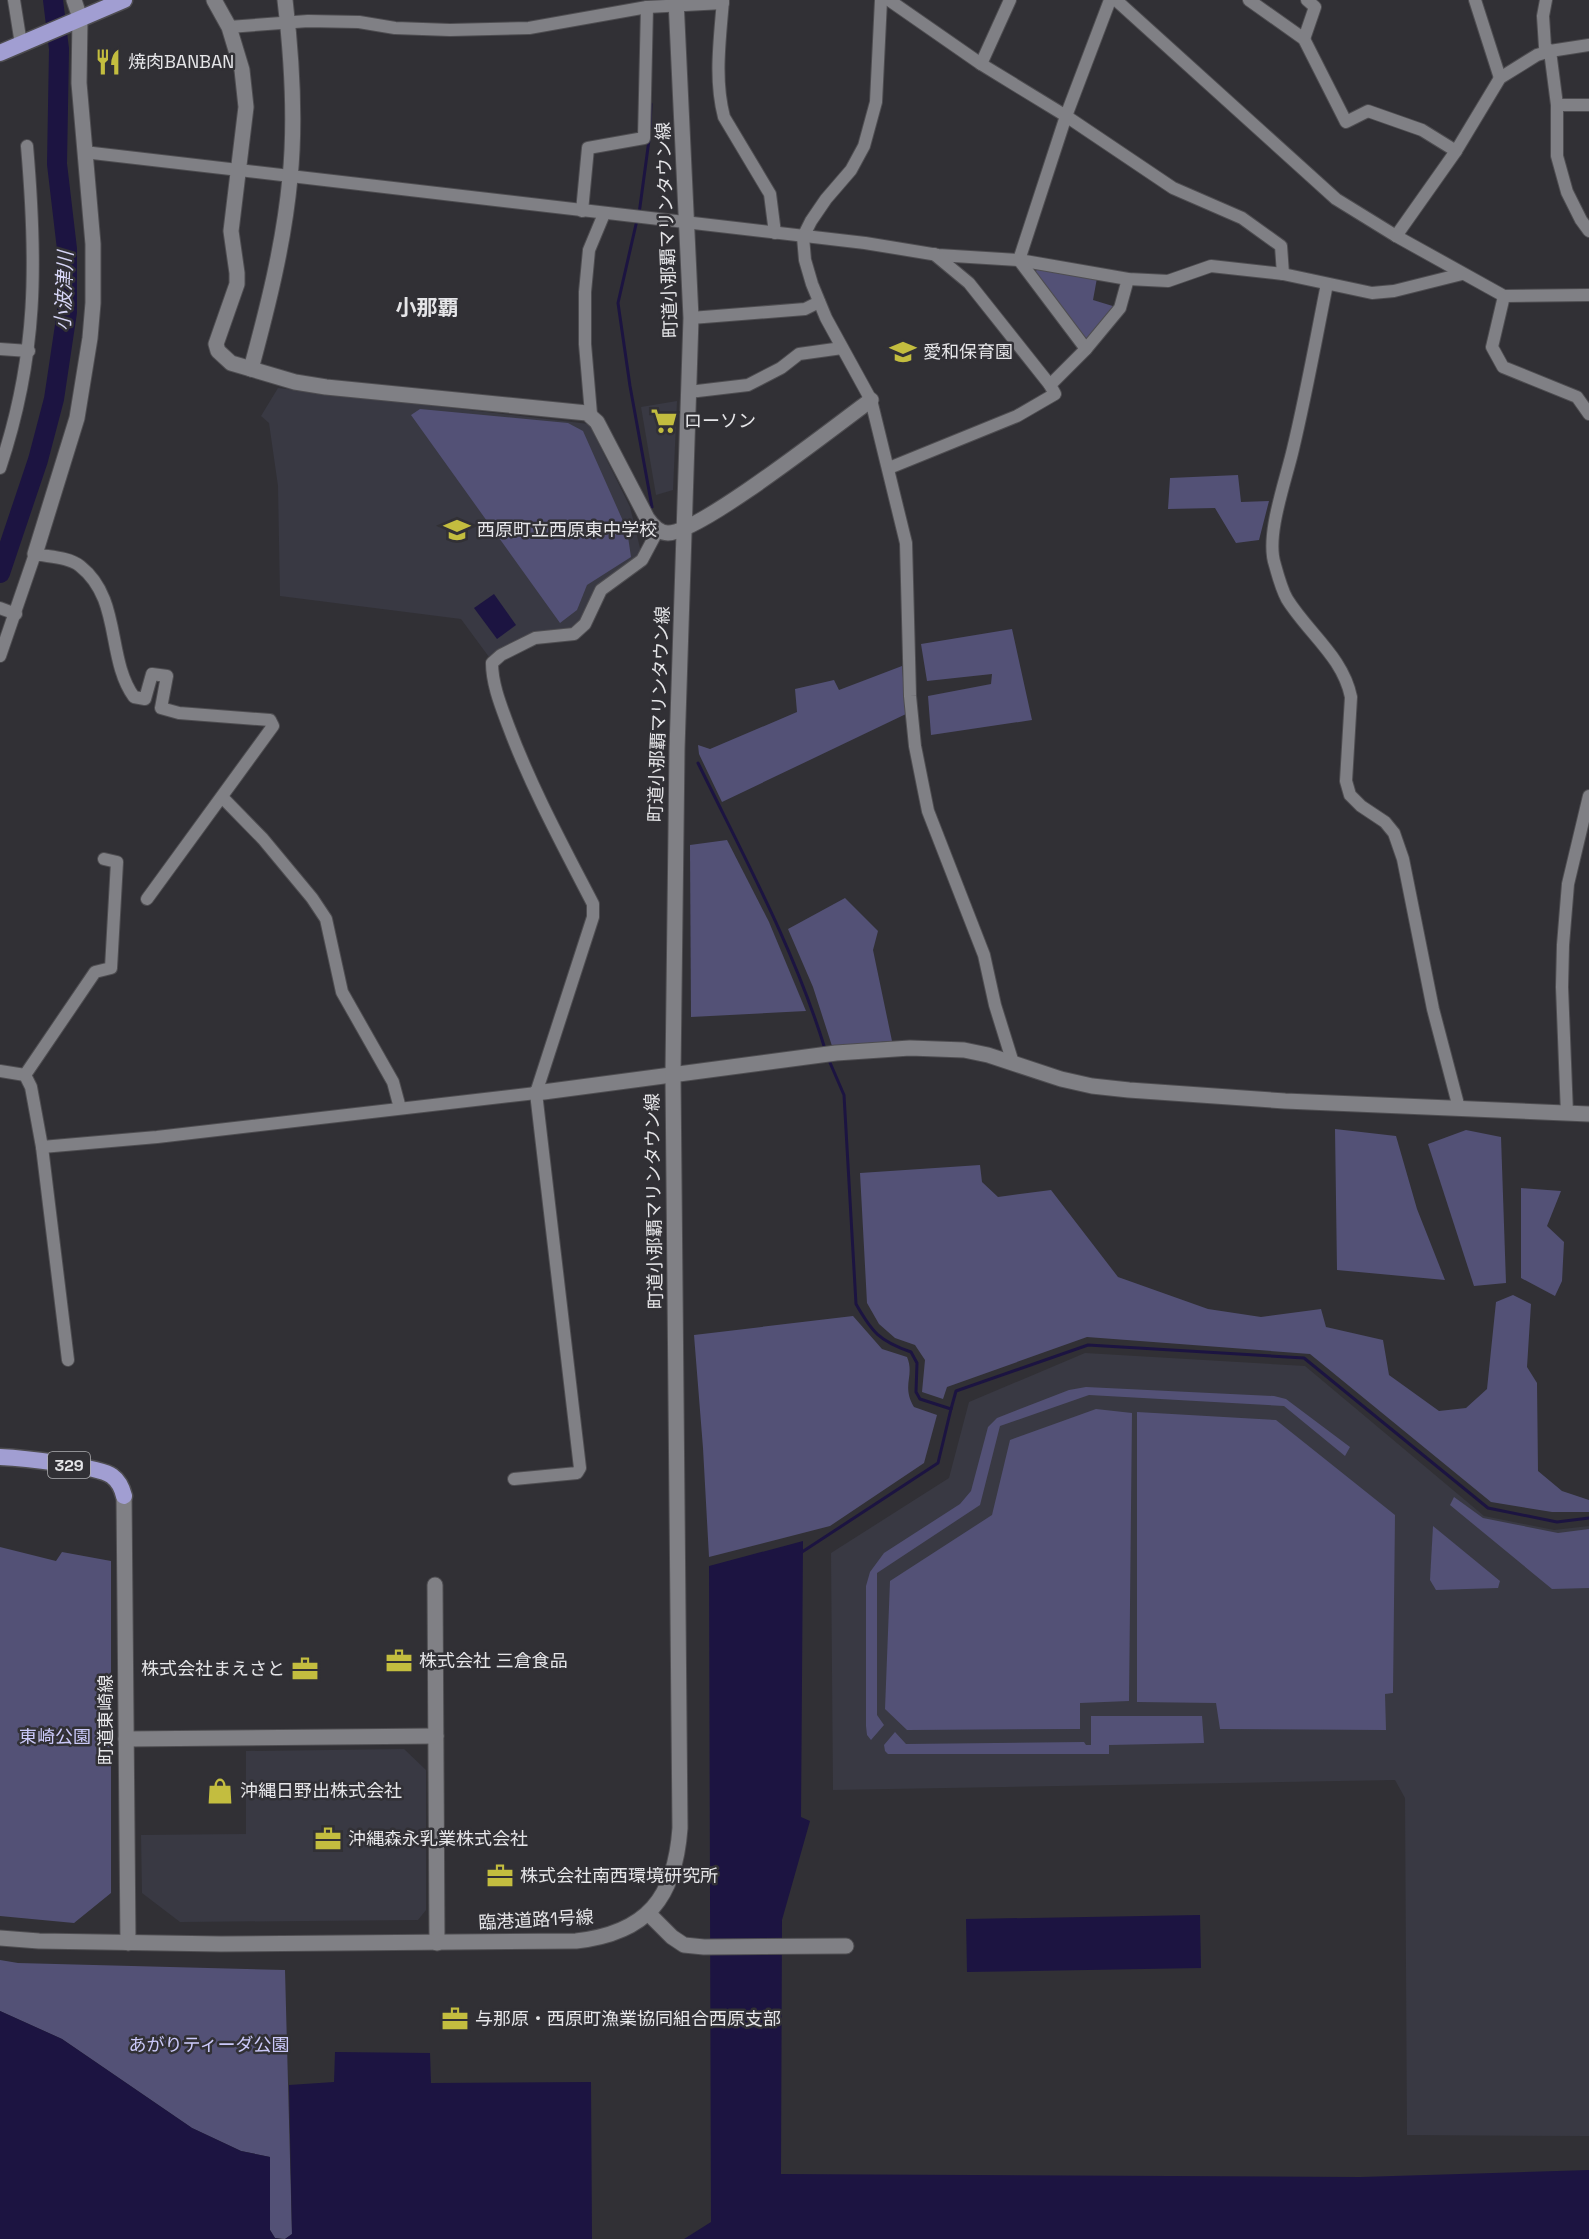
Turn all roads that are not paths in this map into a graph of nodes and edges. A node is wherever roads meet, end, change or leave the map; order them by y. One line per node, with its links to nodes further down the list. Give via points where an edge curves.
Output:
1 (14, 0): 22 (street)
2 (74, 0): 18 (street)
3 (124, 0): 18 (highway)
4 (214, 0): 20 (street)
5 (285, 0): 19 (street)
6 (881, 0): 42 (street, via 876,102 864,146)
7 (889, 0): 26 (street)
8 (1010, 0): 26 (street)
9 (1110, 0): 30 (street)
10 (1116, 0): 41 (street, via 1336,199)
11 (1249, 0): 21 (street)
12 (1307, 0): 21 (street, via 1316,7)
13 (1475, 0): 27 (street)
14 (1546, 0): 24 (street, via 1545,46)
15 (723, 1): 16 (street); 40 (street, via 718,61 720,104 770,194)
16 (676, 3): 17 (street); 38 (street, 町道小那覇マリンタウン線)
17 (647, 7): 19 (street, via 529,28 450,30); 36 (street, via 644,138 588,148)
18 (80, 18): 22 (highway); 32 (street)
19 (288, 21): 20 (street); 35 (street, via 293,100)
20 (229, 27): 34 (street, via 242,70 246,107)
21 (1304, 39): 33 (street, via 1346,122 1368,111 1422,130)
22 (25, 42): 25 (highway)
23 (1589, 45): 24 (street)
24 (1550, 51): 27 (street); 28 (street)
25 (0, 53)
26 (981, 64): 30 (street)
27 (1500, 78): 33 (street)
28 (1557, 105): 29 (street); 39 (street, via 1557,156 1567,192)
29 (1589, 105)
30 (1066, 116): 44 (street); 45 (street, via 1173,188 1242,218 1281,246)
31 (27, 146): 56 (street, via 34,251 34,304)
32 (84, 152): 34 (street); 67 (street, via 93,244 90,338 77,418)
33 (1456, 152): 41 (street)
34 (237, 170): 35 (street); 57 (street, via 231,231 237,284 216,344 231,363)
35 (290, 177): 36 (street); 57 (street, via 272,291)
36 (582, 211): 37 (street)
37 (604, 214): 38 (street); 61 (street, via 589,250 585,292)
38 (688, 224): 40 (street); 52 (street, 町道小那覇マリンタウン線)
39 (1589, 231)
40 (775, 233): 42 (street)
41 (1396, 236): 46 (street)
42 (803, 237): 43 (street); 51 (street, via 805,260)
43 (934, 254): 44 (street); 58 (street, via 969,283)
44 (1019, 260): 47 (street); 55 (street)
45 (1283, 274): 47 (street, via 1211,266 1168,281); 48 (street)
46 (1462, 274): 48 (street, via 1372,293); 50 (street)
47 (1128, 279): 55 (street, via 1120,308)
48 (1327, 284): 80 (street, via 1272,550 1287,598 1339,664 1349,684 1346,782 1350,795 1394,833)
49 (1589, 295): 50 (street)
50 (1504, 296): 62 (street, via 1492,346 1503,367 1578,397)
51 (819, 302): 52 (street, via 805,309); 53 (street)
52 (691, 318): 59 (street, 町道小那覇マリンタウン線)
53 (842, 348): 59 (street, via 799,354 748,385); 60 (street)
54 (0, 349): 56 (street)
55 (1086, 349): 58 (street)
56 (28, 351): 63 (street, via 18,408)
57 (251, 369): 61 (street, via 326,387)
58 (1050, 385): 64 (street, via 1055,394 1017,416)
59 (689, 392): 65 (street, 町道小那覇マリンタウン線)
60 (871, 400): 64 (street); 65 (street, via 727,504)
61 (591, 414): 66 (street, via 647,518)
62 (1589, 414)
63 (0, 468)
64 (889, 468): 74 (street, via 906,543 910,696 928,811 984,955)
65 (685, 527): 66 (street, via 668,533); 77 (street, 町道小那覇マリンタウン線, via 676,749)
66 (658, 530): 78 (street, via 642,560 602,590 585,624 574,634 536,638 492,663 500,702 521,760 593,904 593,917)
67 (36, 554): 68 (street); 71 (street, via 80,566 101,589 126,687 134,697 145,699 152,674 167,676 161,708 179,713 270,720 273,726)
68 (7, 611): 69 (street)
69 (0, 656)
70 (1589, 796): 81 (street, via 1568,884 1563,945)
71 (222, 797): 73 (street); 79 (street, via 263,839 326,919 342,992 393,1082)
72 (104, 859): 76 (street, via 117,862 111,968 95,972)
73 (147, 899)
74 (1013, 1063): 77 (street, via 964,1050 910,1048 829,1054); 80 (street, via 1061,1079 1110,1088)
75 (0, 1071): 76 (street)
76 (24, 1075): 83 (street, via 32,1087)
77 (673, 1075): 78 (street); 85 (street, 町道小那覇マリンタウン線)
78 (536, 1093): 79 (street); 87 (street, via 580,1468 577,1473)
79 (400, 1108): 83 (street)
80 (1459, 1108): 81 (street)
81 (1567, 1114): 82 (street)
82 (1589, 1114)
83 (42, 1147): 84 (street)
84 (68, 1360)
85 (676, 1430): 92 (street, 臨港道路1号線, via 679,1836 671,1877 658,1903)
86 (0, 1457): 88 (highway, 329, via 105,1472 118,1482)
87 (514, 1479)
88 (124, 1496): 91 (street, 町道東崎線)
89 (435, 1585): 90 (street)
90 (436, 1736): 91 (street); 95 (street)
91 (126, 1739): 94 (street, 町道東崎線)
92 (648, 1913): 95 (street, 臨港道路1号線, via 629,1927 595,1939); 96 (street, via 684,1945)
93 (0, 1938): 94 (street, 臨港道路1号線)
94 (128, 1943): 95 (street, 臨港道路1号線)
95 (437, 1943)
96 (846, 1946)

